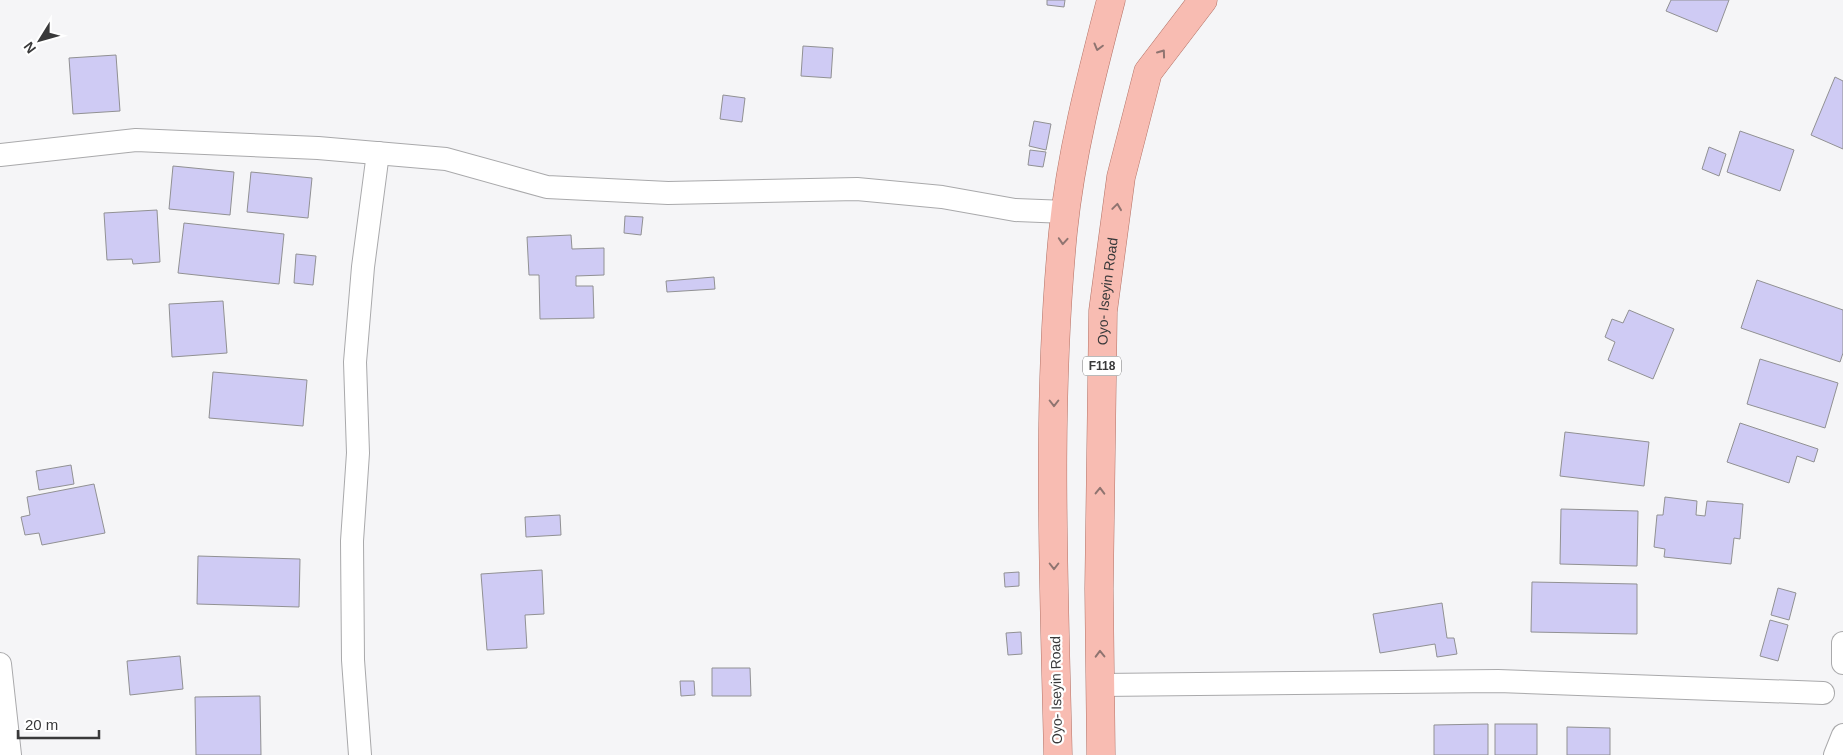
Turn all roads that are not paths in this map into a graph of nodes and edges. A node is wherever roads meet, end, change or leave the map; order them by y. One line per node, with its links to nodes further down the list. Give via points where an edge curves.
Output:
1 (1111, 0): 5 (main road, Oyo- Iseyin Road, one-way to 5, via 1082,110)
2 (1203, 0): 9 (main road, Oyo- Iseyin Road / F118, one-way to 2, via 1103,311 1121,178 1148,72)
3 (378, 153): 4 (street, via 136,140); 5 (street, via 446,159 548,187 668,193 857,190 942,197 1015,210); 13 (street, via 363,266 355,362 358,453 352,541 353,660)
4 (0, 155)
5 (1066, 212): 14 (main road, Oyo- Iseyin Road, one-way to 14, via 1054,358)
6 (1843, 643): 7 (street)
7 (1843, 663)
8 (0, 664): 12 (street)
9 (1100, 685): 10 (street, via 1498,681); 15 (main road, Oyo- Iseyin Road / F118)
10 (1823, 693)
11 (1843, 735): 16 (street)
12 (10, 755)
13 (360, 755)
14 (1058, 755)
15 (1101, 755)
16 (1836, 755)

